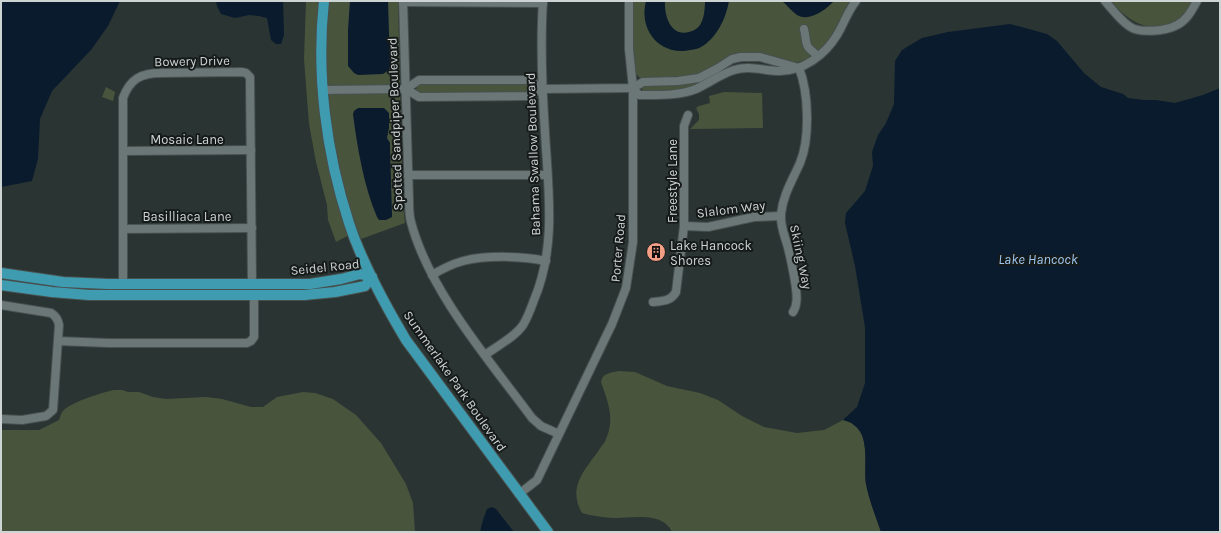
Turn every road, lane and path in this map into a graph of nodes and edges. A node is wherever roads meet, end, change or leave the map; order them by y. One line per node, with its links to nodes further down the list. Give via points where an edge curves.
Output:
1 (324, 1): 15 (main road, Summerlake Park Boulevard, via 320,51)
2 (629, 1): 12 (street, Porter Road, via 629,49)
3 (856, 1): 9 (street, via 830,46)
4 (1105, 1): 5 (street, via 1129,27 1161,30 1177,25 1189,15)
5 (1197, 1)
6 (403, 2): 7 (street); 13 (street, Spotted Sandpiper Boulevard)
7 (543, 2): 14 (street, Bahama Swallow Boulevard)
8 (804, 29): 9 (street, via 806,45)
9 (818, 56): 10 (street)
10 (799, 68): 11 (street, via 780,71 743,68); 11 (street, via 760,57 741,57 732,59); 21 (street, Skiing Way, via 806,101 805,145 799,165 785,192)
11 (710, 77): 12 (street, via 643,82); 12 (street, via 695,89 670,95 639,95)
12 (633, 88): 14 (street); 39 (street, Porter Road, via 633,242 626,288 612,324)
13 (406, 89): 14 (street, via 419,97 529,96); 14 (street, via 419,80 529,80); 15 (street); 20 (street, Spotted Sandpiper Boulevard)
14 (542, 89): 19 (street, Bahama Swallow Boulevard)
15 (322, 90): 28 (main road, Summerlake Park Boulevard, via 341,194 349,223)
16 (688, 115): 22 (street, Freestyle Lane, via 684,126)
17 (252, 150): 18 (street, Mosaic Lane); 18 (street, Bowery Drive, via 251,81 248,75 242,72 150,73 140,77 131,83 122,106); 23 (street, Bowery Drive)
18 (123, 151): 24 (street, Bowery Drive)
19 (547, 174): 20 (street); 25 (street, Bahama Swallow Boulevard, via 549,243)
20 (408, 175): 27 (street, Spotted Sandpiper Boulevard, via 410,220 417,243)
21 (780, 216): 22 (street, Slalom Way, via 754,217 708,227); 35 (street, Skiing Way, via 797,299)
22 (684, 226): 33 (street, Freestyle Lane, via 676,292 670,299)
23 (252, 228): 24 (street, Basilliaca Lane); 29 (street, Bowery Drive)
24 (123, 229): 31 (street, Bowery Drive)
25 (546, 261): 27 (street, via 525,258 477,258 451,265); 37 (street, Bahama Swallow Boulevard, via 541,284 523,325)
26 (1, 273): 31 (main road, Seidel Road, via 63,282)
27 (432, 275): 37 (street, Spotted Sandpiper Boulevard, via 450,306)
28 (372, 277): 29 (main road, Seidel Road, via 360,274 310,284); 32 (main road, Seidel Road, via 365,286 325,294); 40 (main road, Summerlake Park Boulevard, via 406,340)
29 (252, 284): 31 (main road, Seidel Road)
30 (1, 285): 32 (main road, Seidel Road, via 89,296)
31 (123, 285)
32 (254, 296): 36 (street, via 254,338 247,343)
33 (653, 302)
34 (1, 305): 36 (street, via 56,316 59,325)
35 (793, 312)
36 (58, 341): 38 (street, via 53,410 46,416 22,420)
37 (485, 355): 39 (street, Spotted Sandpiper Boulevard, via 532,418 541,426)
38 (1, 419)
39 (559, 434): 40 (street, Porter Road, via 537,480)
40 (519, 494): 41 (main road, Summerlake Park Boulevard)
41 (548, 532)

